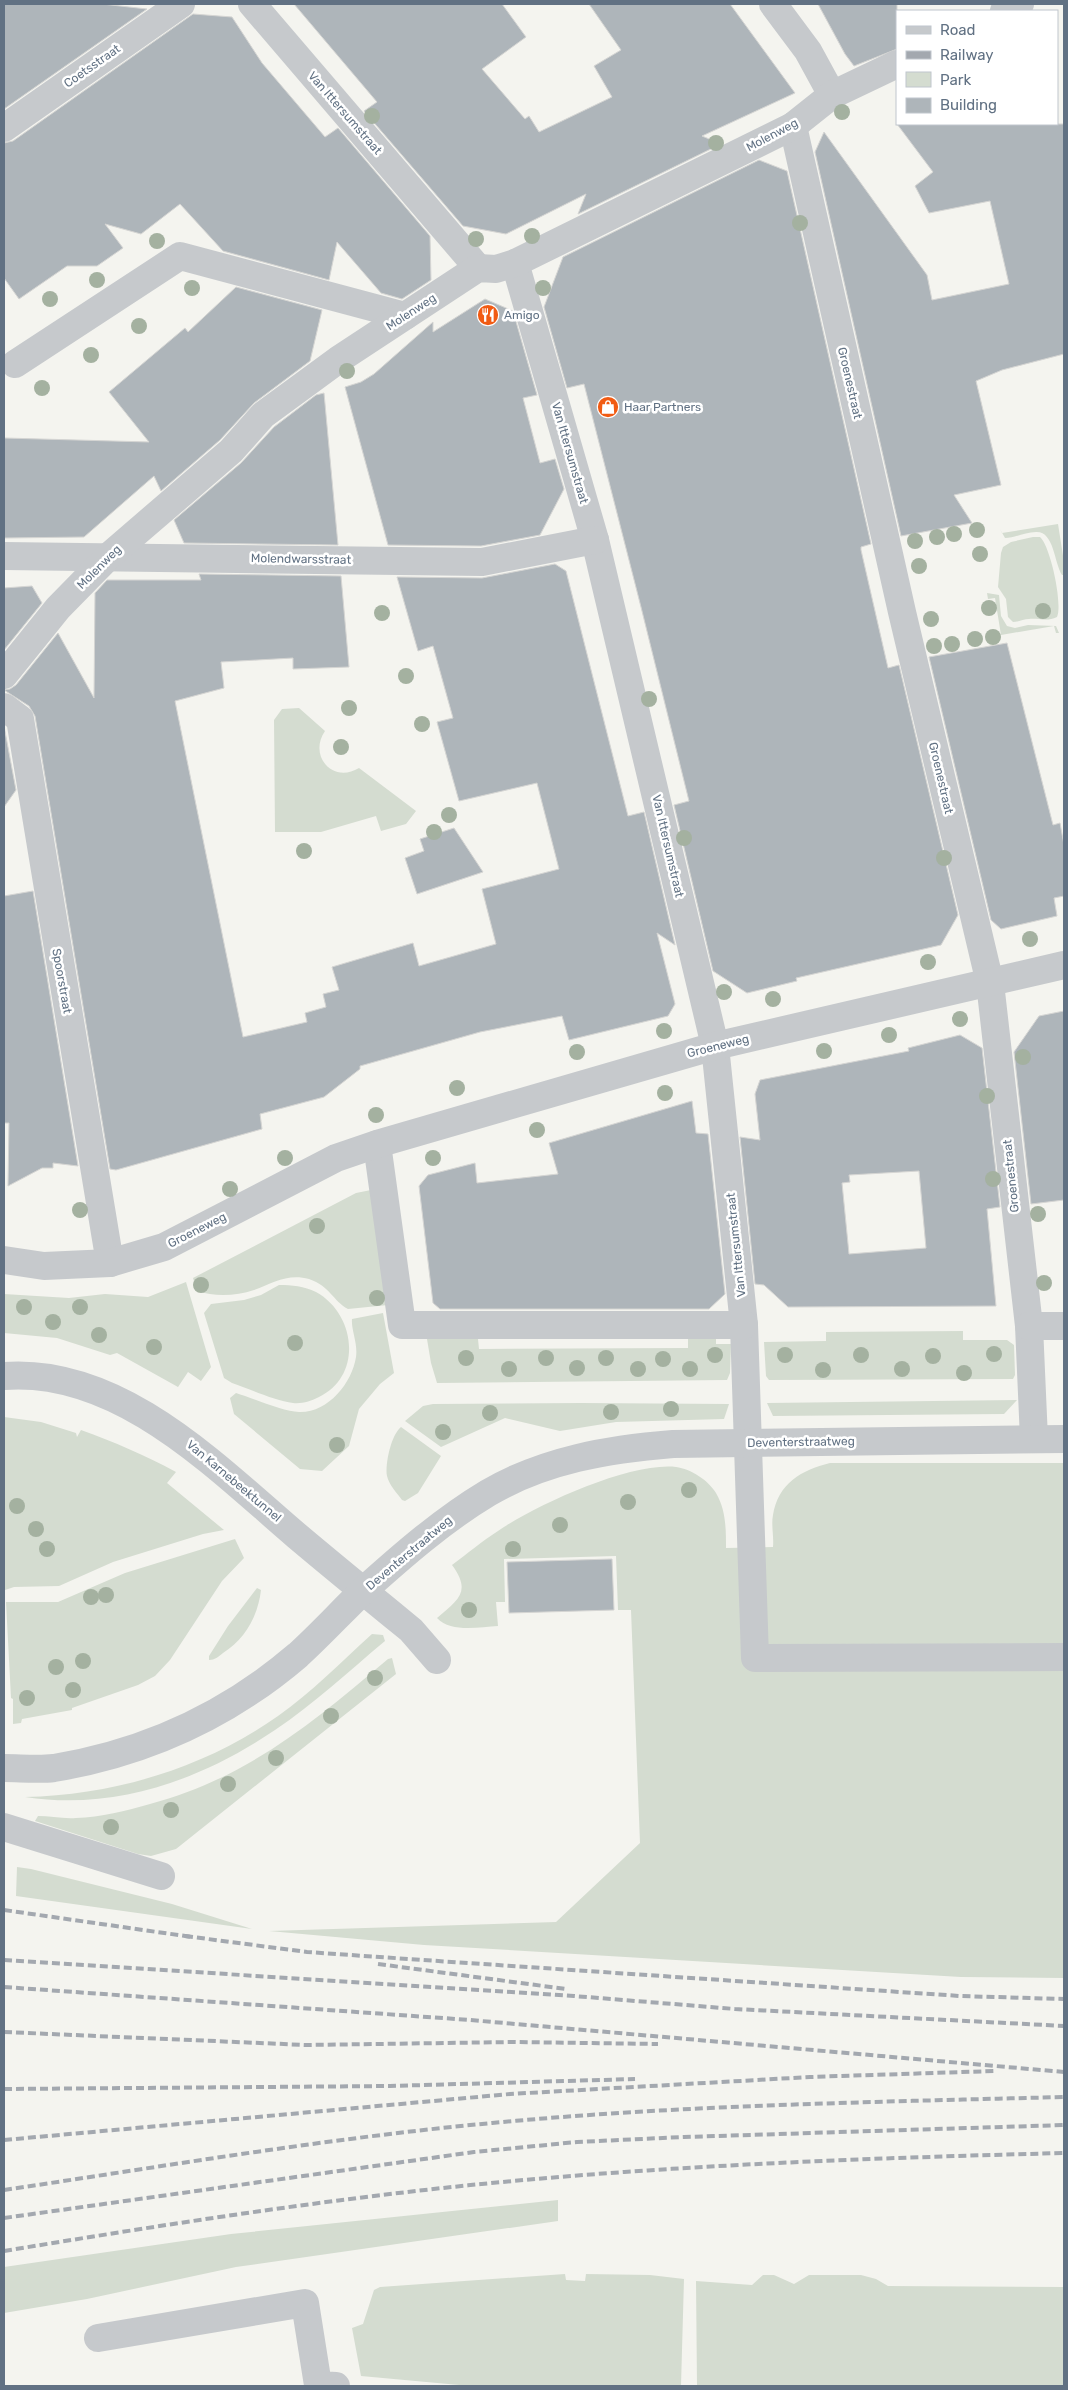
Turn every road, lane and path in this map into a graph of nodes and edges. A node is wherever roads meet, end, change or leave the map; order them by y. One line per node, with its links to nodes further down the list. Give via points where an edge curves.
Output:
1 (181, 4): 9 (street, Coetsstraat)
2 (252, 4): 11 (street, Van Ittersumstraat)
3 (774, 4): 7 (street, via 808,51)
4 (1020, 4): 5 (street)
5 (1006, 10)
6 (896, 64): 7 (street, Molenweg)
7 (832, 95): 8 (street, Molenweg)
8 (793, 126): 10 (street, Molenweg); 20 (street, Groenestraat, via 902,612)
9 (4, 128)
10 (515, 263): 11 (street, Molenweg, via 496,269); 14 (street, Van Ittersumstraat)
11 (478, 268): 12 (street, Molenweg)
12 (405, 316): 13 (street, via 180,256); 16 (street, Molenweg, via 263,415 231,451)
13 (15, 364)
14 (595, 540): 16 (street, Molendwarsstraat, via 482,562); 21 (street, Van Ittersumstraat)
15 (4, 556): 16 (street, Molendwarsstraat)
16 (109, 556): 17 (street, Molenweg, via 58,608)
17 (4, 675)
18 (4, 707): 24 (street, Spoorstraat, via 20,719)
19 (1064, 965): 20 (street, Groeneweg)
20 (990, 983): 21 (street, Groeneweg); 26 (street, Groenestraat)
21 (715, 1046): 22 (street, Groeneweg); 25 (street, Van Ittersumstraat)
22 (376, 1144): 24 (street, Groeneweg, via 336,1158 164,1247); 25 (street, via 402,1326)
23 (4, 1260): 24 (street, Groeneweg, via 44,1266)
24 (110, 1263)
25 (744, 1325): 31 (street, Van Ittersumstraat)
26 (1028, 1326): 27 (street); 29 (street, Groenestraat)
27 (1064, 1326)
28 (4, 1376): 32 (street, Van Karnebeektunnel, via 70,1381 120,1402 185,1440)
29 (1034, 1439): 30 (street, Deventerstraatweg); 31 (street, Deventerstraatweg)
30 (1064, 1439)
31 (747, 1442): 32 (street, Deventerstraatweg, via 618,1449 528,1474 490,1492 458,1513); 33 (street, Van Ittersumstraat, via 755,1658)
32 (364, 1590): 34 (street, Van Karnebeektunnel, via 411,1630); 35 (street, Deventerstraatweg, via 298,1655 248,1693 204,1720 169,1737 128,1751 52,1768)
33 (1064, 1657)
34 (437, 1660)
35 (4, 1768)
36 (4, 1827): 37 (street)
37 (161, 1876)
38 (98, 2338): 39 (street, via 305,2304 318,2385)
39 (336, 2386)

